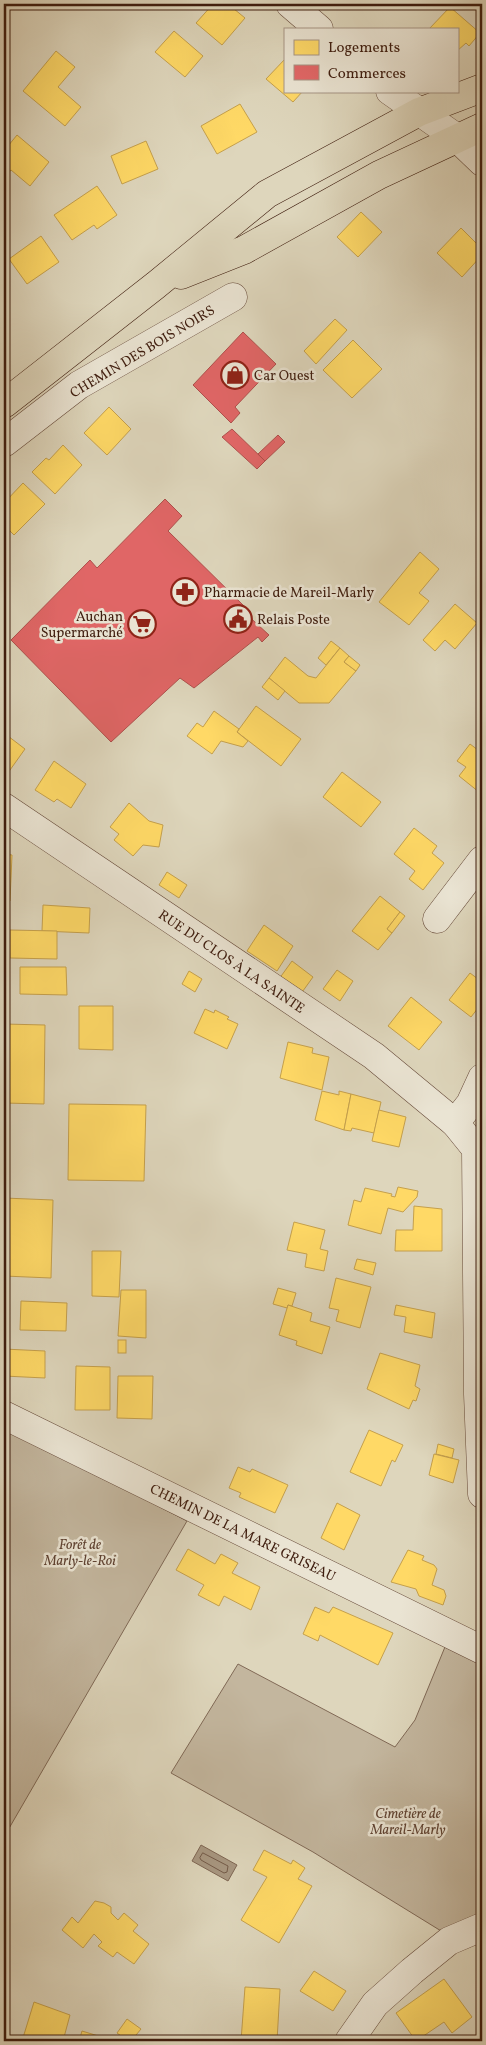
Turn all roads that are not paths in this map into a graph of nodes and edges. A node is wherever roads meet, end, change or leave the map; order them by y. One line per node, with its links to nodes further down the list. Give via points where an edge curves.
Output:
1 (290, 4): 2 (street)
2 (318, 28)
3 (482, 88): 5 (main road)
4 (391, 92): 5 (street)
5 (419, 112): 7 (street); 9 (main road, via 267,194)
6 (482, 127): 7 (main road)
7 (457, 138): 8 (street); 9 (main road, via 379,175 244,250)
8 (482, 162)
9 (156, 285): 11 (main road)
10 (233, 297): 12 (street, CHEMIN DES BOIS NOIRS, via 79,385)
11 (4, 404)
12 (4, 443)
13 (4, 807): 17 (street, RUE DU CLOS À LA SAINTE, via 374,1056)
14 (482, 860): 15 (street)
15 (437, 919)
16 (482, 1078): 17 (street, via 470,1104)
17 (455, 1123): 18 (street, RUE DU CLOS À LA SAINTE)
18 (479, 1149): 19 (street)
19 (480, 1302): 21 (street, via 478,1394)
20 (4, 1415): 22 (street, CHEMIN DE LA MARE GRISEAU)
21 (482, 1494)
22 (482, 1650)
23 (482, 1927): 24 (street, via 449,1940 412,1971 375,2004)
24 (350, 2041)

